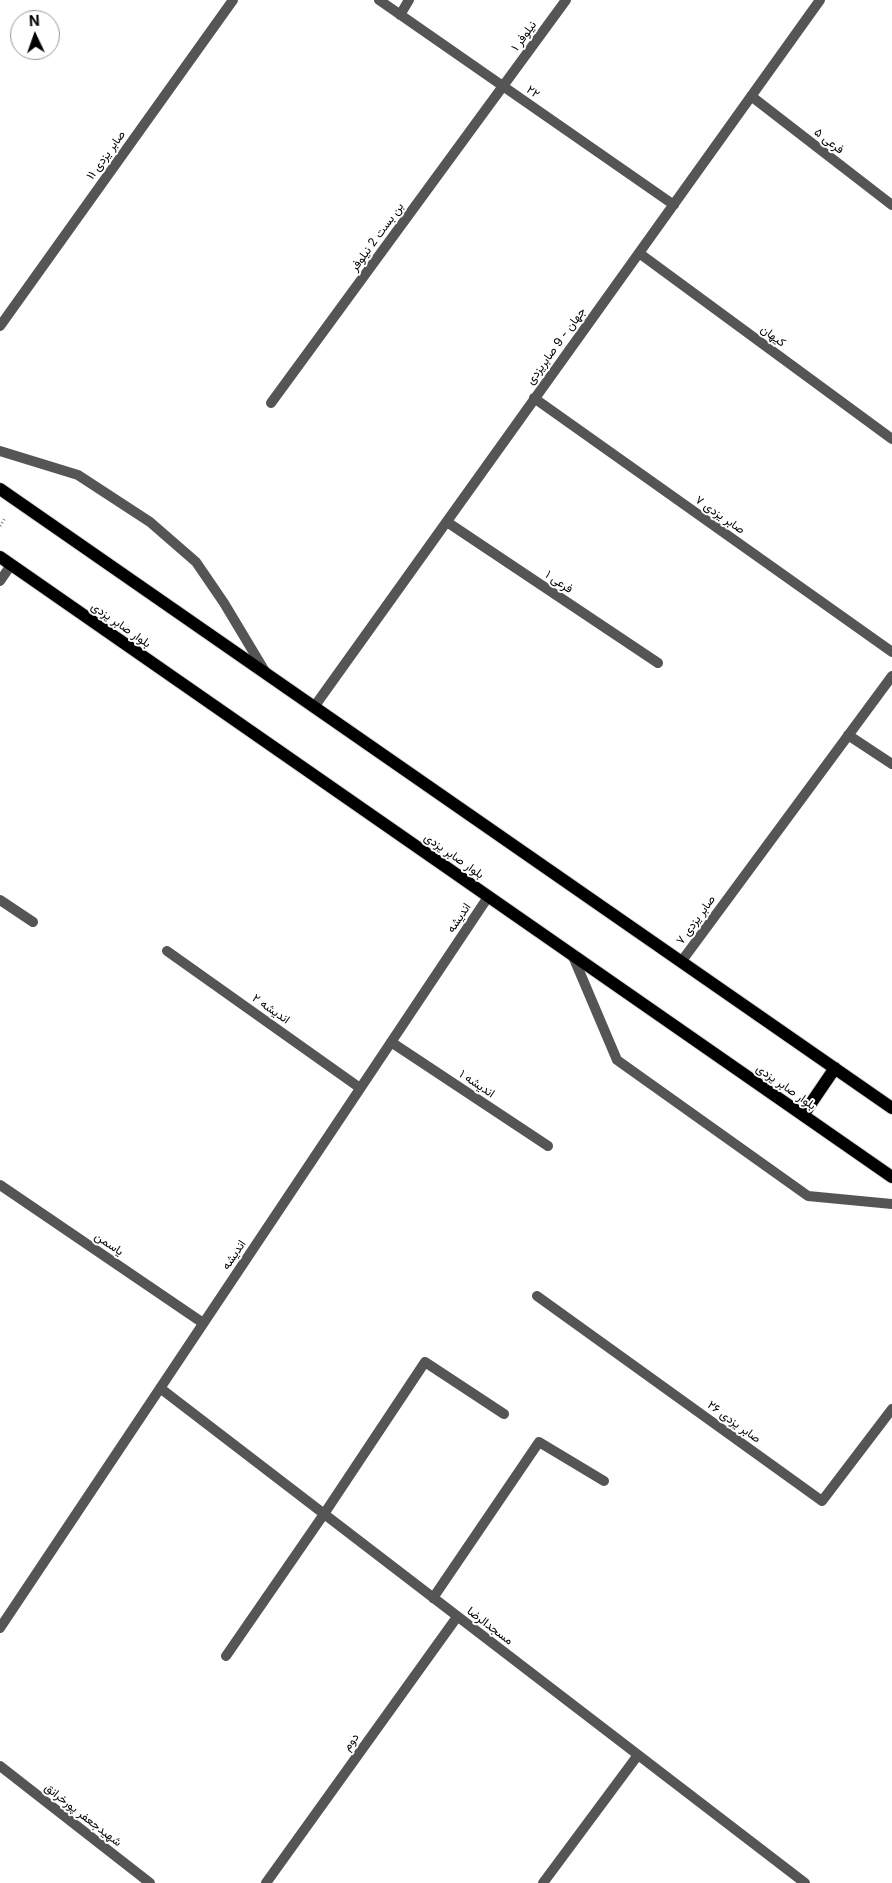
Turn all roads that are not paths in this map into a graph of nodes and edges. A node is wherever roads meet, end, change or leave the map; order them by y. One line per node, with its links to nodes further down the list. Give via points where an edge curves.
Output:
1 (233, 0): 12 (street, صابر یزدی ۱۱)
2 (379, 0): 6 (street, ۲۲)
3 (409, 0): 6 (street)
4 (566, 0): 7 (street, نیلوفر ۱)
5 (820, 0): 8 (street, جهان - 9 صابریزدی)
6 (400, 15): 7 (street, ۲۲)
7 (503, 87): 9 (street, ۲۲); 14 (street, بن بست 2 نیلوفر)
8 (751, 96): 9 (street, جهان - 9 صابریزدی); 10 (street, فرعی ۵)
9 (674, 205): 11 (street, جهان - 9 صابریزدی)
10 (892, 205)
11 (639, 253): 13 (street, جهان - 9 صابریزدی); 15 (street, کیهان)
12 (0, 326)
13 (534, 398): 18 (street, جهان - 9 صابریزدی); 22 (street, صابر یزدی ۷)
14 (271, 403)
15 (892, 439)
16 (0, 451): 24 (street, via 78,475 150,522 196,562)
17 (0, 489): 24 (main road)
18 (447, 522): 23 (street, فرعی ۱); 26 (street, جهان - 9 صابریزدی)
19 (0, 557): 20 (main road, بلوار صابر یزدی)
20 (11, 565): 21 (street); 29 (main road, بلوار صابر یزدی)
21 (0, 581)
22 (892, 652)
23 (658, 663)
24 (266, 674): 26 (main road)
25 (892, 676): 27 (street, صابر یزدی ۷)
26 (314, 707): 34 (main road)
27 (848, 735): 28 (street); 34 (street, صابر یزدی ۷)
28 (892, 764)
29 (488, 897): 33 (main road, بلوار صابر یزدی); 35 (street, اندیشه)
30 (0, 900): 31 (street)
31 (33, 922)
32 (167, 951): 37 (street, اندیشه ۲)
33 (572, 954): 39 (main road, بلوار صابر یزدی); 43 (street, via 617,1060 808,1196)
34 (681, 962): 36 (main road)
35 (391, 1042): 37 (street, اندیشه); 40 (street, اندیشه ۱)
36 (835, 1068): 38 (main road); 39 (main road)
37 (360, 1088): 45 (street, اندیشه)
38 (892, 1108)
39 (803, 1115): 41 (main road, بلوار صابر یزدی)
40 (548, 1146)
41 (892, 1177)
42 (0, 1185): 45 (street, یاسمن)
43 (892, 1204)
44 (537, 1296): 47 (street, صابر یزدی ۲۶, via 822,1501)
45 (203, 1323): 46 (street, اندیشه)
46 (160, 1388): 50 (street, مسجدالرضا); 53 (street, اندیشه)
47 (892, 1408)
48 (504, 1414): 50 (street, via 426,1362)
49 (604, 1481): 51 (street, via 539,1442)
50 (324, 1514): 51 (street, مسجدالرضا); 54 (street)
51 (433, 1598): 52 (street, مسجدالرضا)
52 (457, 1616): 55 (street, مسجدالرضا); 59 (street, دوم)
53 (0, 1628)
54 (226, 1656)
55 (638, 1755): 57 (street, مسجدالرضا); 60 (street)
56 (0, 1766): 58 (street, شهیدجعفر پورخرانق)
57 (798, 1881)
58 (150, 1883)
59 (266, 1883)
60 (543, 1883)

